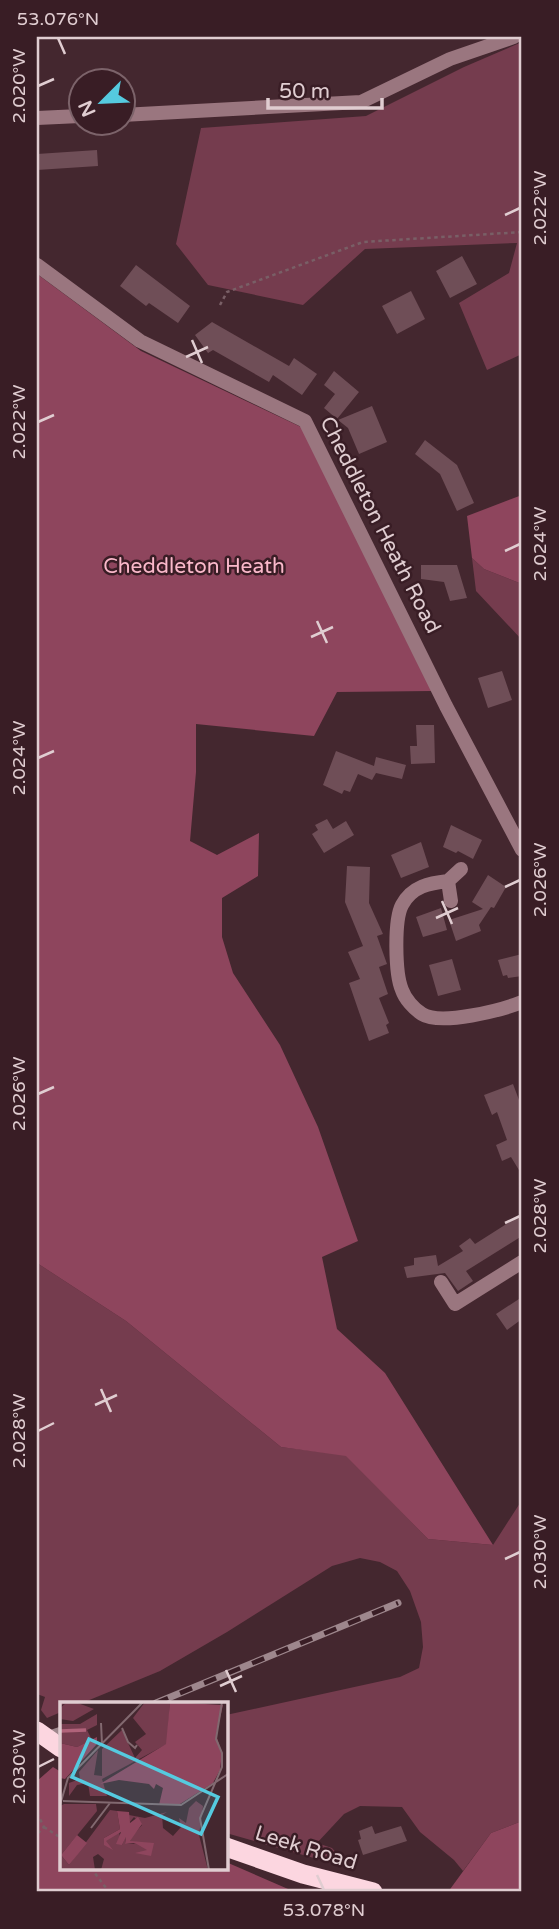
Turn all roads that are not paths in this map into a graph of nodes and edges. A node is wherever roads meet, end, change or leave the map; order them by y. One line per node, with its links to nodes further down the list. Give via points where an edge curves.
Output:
1 (514, 37): 2 (street, via 450,59 361,103)
2 (136, 114)
3 (66, 117): 4 (street)
4 (37, 118)
5 (37, 265): 6 (street, Cheddleton Heath Road, via 140,341 305,421)
6 (522, 850)
7 (461, 869): 8 (street)
8 (448, 881): 9 (street); 10 (street, via 425,884 402,905 397,922 402,990 423,1015 437,1019)
9 (450, 901)
10 (522, 1002)
11 (522, 1262): 12 (street, via 455,1304)
12 (441, 1282)
13 (37, 1731): 14 (highway, bridge)
14 (60, 1747)
15 (228, 1848): 16 (highway, Leek Road)
16 (373, 1892)

